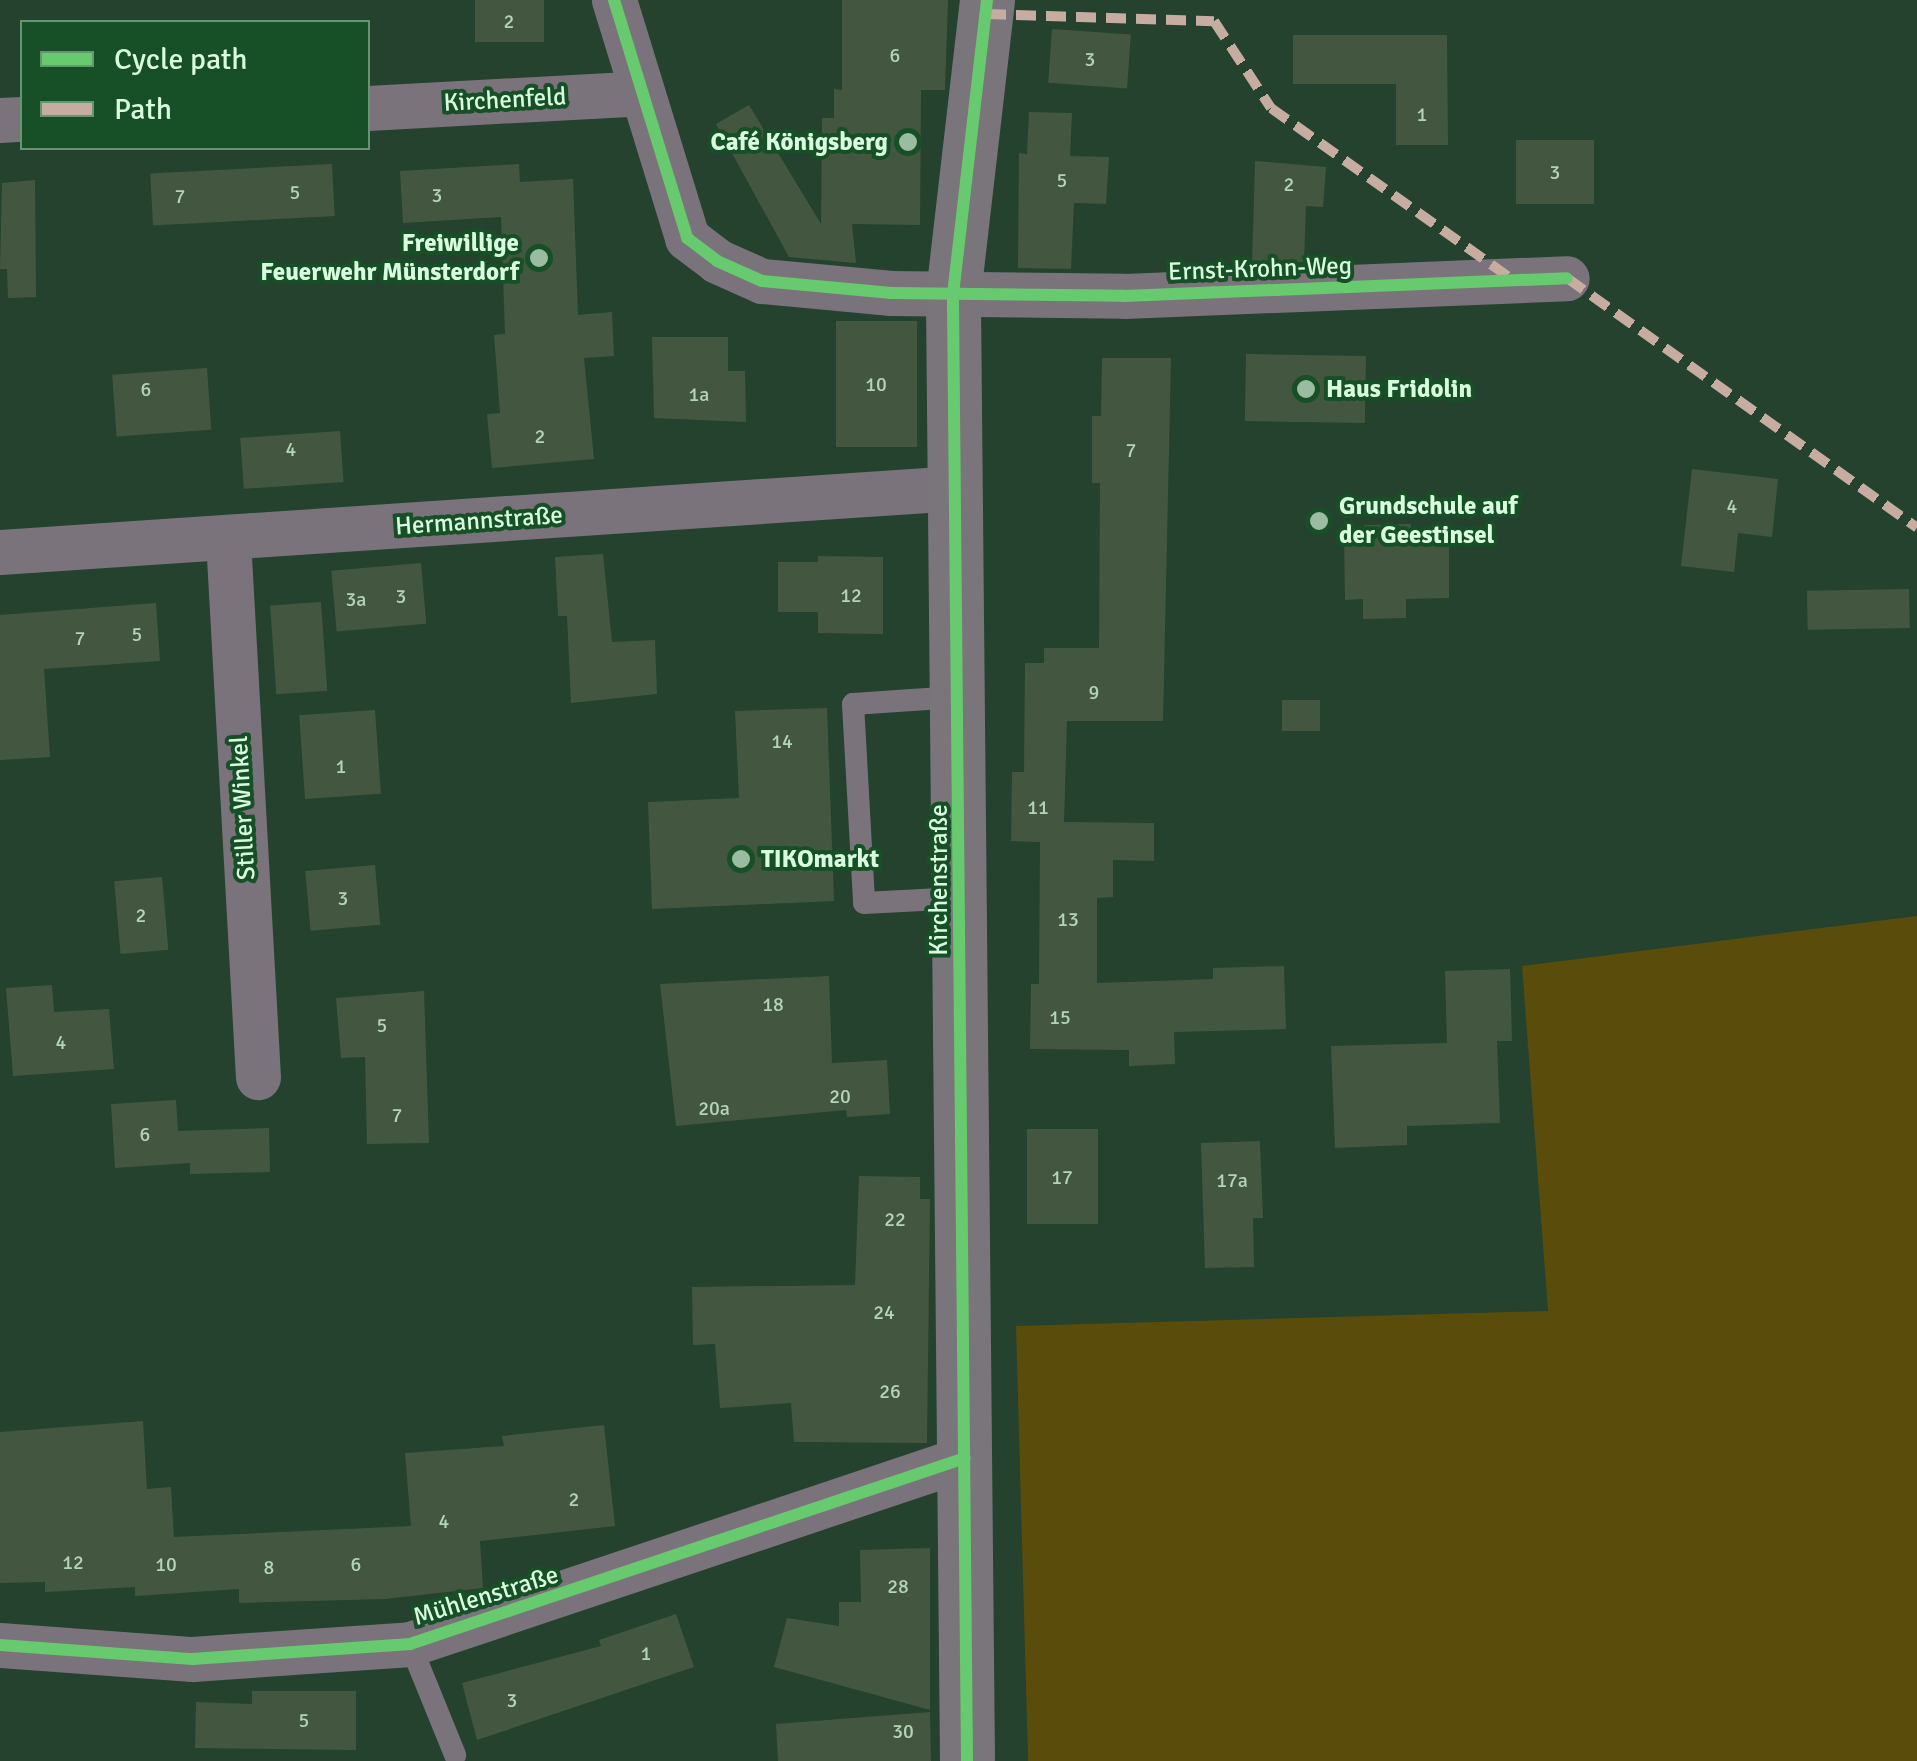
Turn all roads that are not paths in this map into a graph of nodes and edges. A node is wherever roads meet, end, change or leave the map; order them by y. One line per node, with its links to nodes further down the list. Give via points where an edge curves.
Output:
1 (614, 0): 3 (street, Ernst-Krohn-Weg)
2 (987, 0): 6 (street, Kirchenstraße)
3 (642, 93): 4 (street, Kirchenfeld); 6 (street, Ernst-Krohn-Weg, via 675,214 687,238 717,261 788,287)
4 (370, 108)
5 (1567, 278): 6 (street, Ernst-Krohn-Weg, via 1124,296)
6 (953, 294): 7 (street, Kirchenstraße)
7 (957, 488): 8 (street, Hermannstraße); 10 (street, Kirchenstraße)
8 (228, 538): 9 (street, Hermannstraße); 12 (street, Stiller Winkel)
9 (0, 552)
10 (960, 697): 11 (street, Kirchenstraße); 11 (lane, via 853,704 864,903)
11 (962, 898): 13 (street, Kirchenstraße)
12 (258, 1077)
13 (965, 1458): 14 (street, Mühlenstraße); 17 (street, Kirchenstraße)
14 (410, 1644): 15 (street, Mühlenstraße, via 192,1659); 16 (lane)
15 (0, 1645)
16 (455, 1755)
17 (967, 1761)

